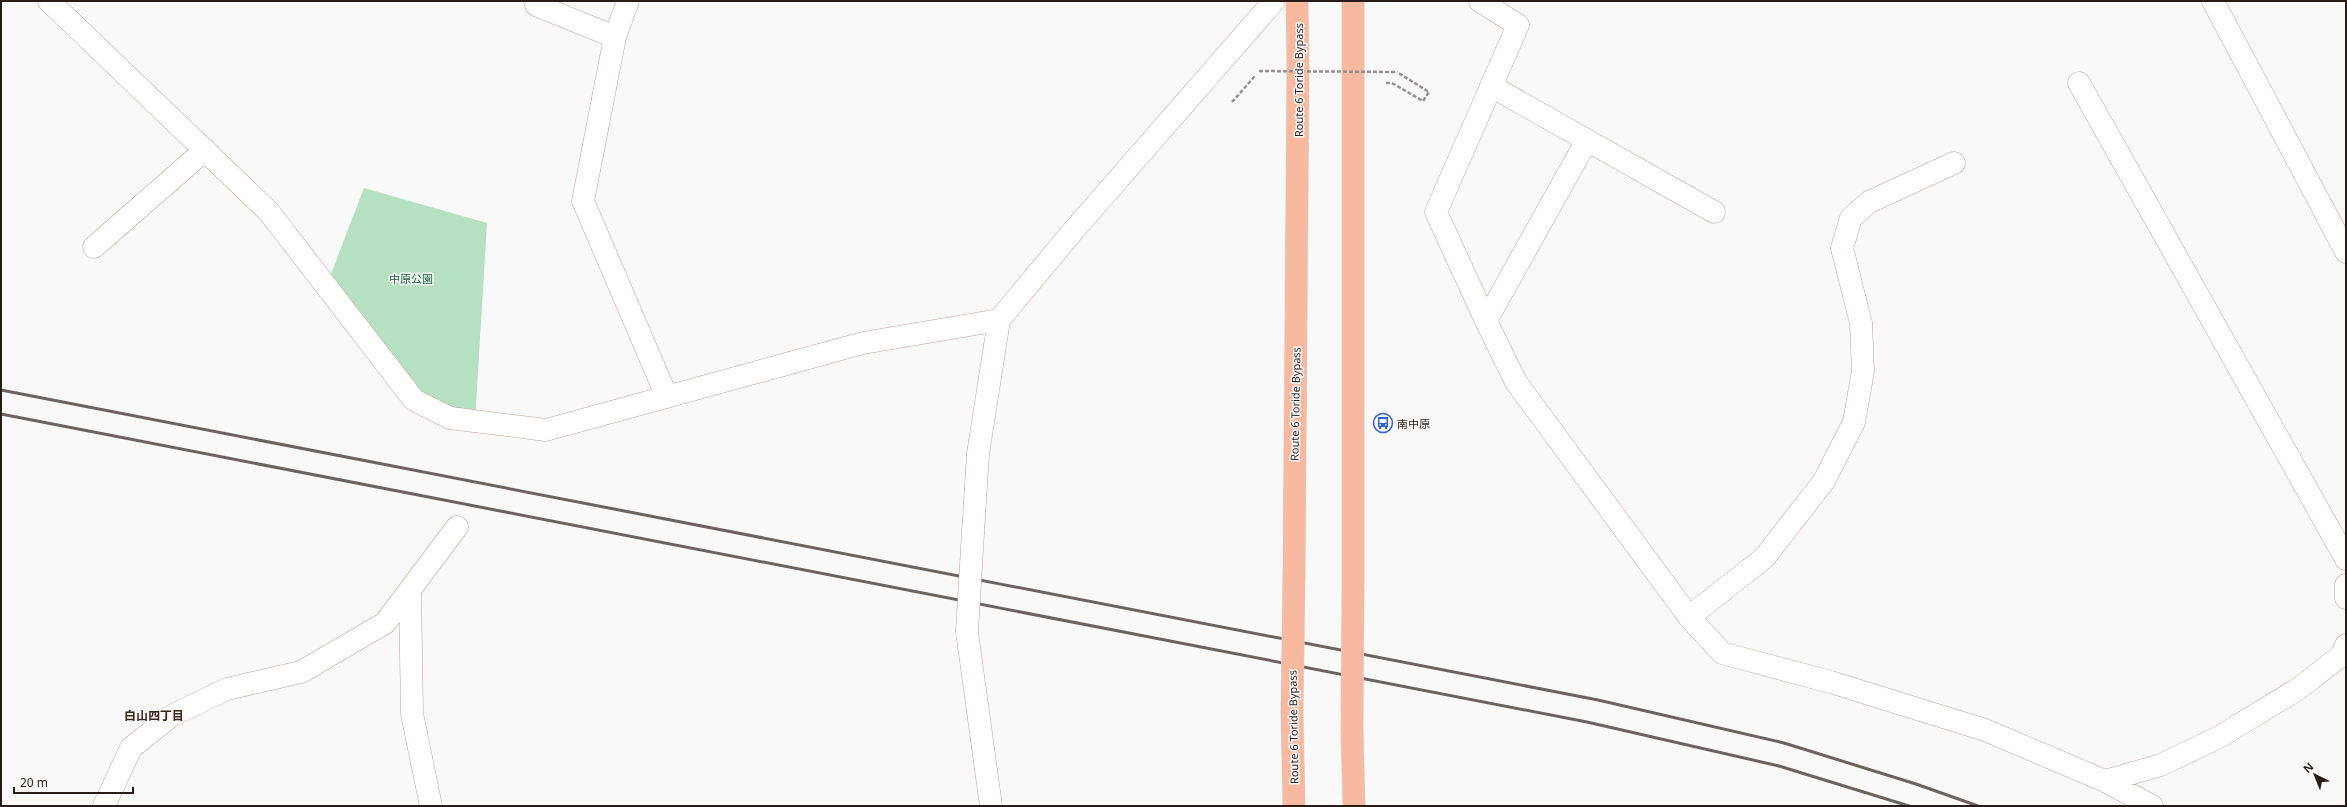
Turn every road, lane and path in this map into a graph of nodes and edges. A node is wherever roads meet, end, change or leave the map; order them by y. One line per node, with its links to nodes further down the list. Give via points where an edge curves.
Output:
1 (49, 1): 15 (street)
2 (537, 1): 9 (street, via 536,5)
3 (628, 1): 9 (street)
4 (1274, 1): 20 (street)
5 (1297, 1): 34 (highway, Route 6 Toride Bypass, bridge, via 1292,713)
6 (1352, 1): 35 (highway, bridge)
7 (1480, 1): 13 (street, via 1518,25)
8 (2212, 1): 19 (street)
9 (615, 37): 22 (street, via 583,201)
10 (1259, 71): 11 (path, bridge, via 1397,72 1429,92 1423,102)
11 (1392, 83)
12 (2079, 83): 24 (street)
13 (1491, 86): 14 (street); 21 (street, via 1436,212)
14 (1588, 140): 17 (street); 21 (street)
15 (205, 150): 18 (street); 22 (street, via 269,212 414,400 450,418 546,430)
16 (1954, 163): 28 (street, via 1869,202 1851,218 1842,248 1861,323 1863,371 1854,422 1824,481 1764,558)
17 (1714, 212)
18 (94, 247)
19 (2346, 252)
20 (999, 320): 22 (street, via 863,343); 33 (street, bridge, via 978,454 967,632)
21 (1486, 321): 28 (street, via 1516,382)
22 (667, 397)
23 (457, 527): 26 (street)
24 (2346, 559)
25 (2346, 586): 27 (street)
26 (410, 590): 31 (street, via 385,623 301,672 227,688 170,716 131,748); 32 (street, via 412,714)
27 (2346, 598)
28 (1689, 617): 30 (street, via 1722,653 1834,683 1985,730)
29 (2346, 645): 30 (street, via 2342,655 2298,690 2218,737 2161,765)
30 (2105, 781): 36 (street)
31 (104, 806)
32 (430, 806)
33 (990, 806)
34 (1294, 806)
35 (1354, 806)
36 (2152, 806)

